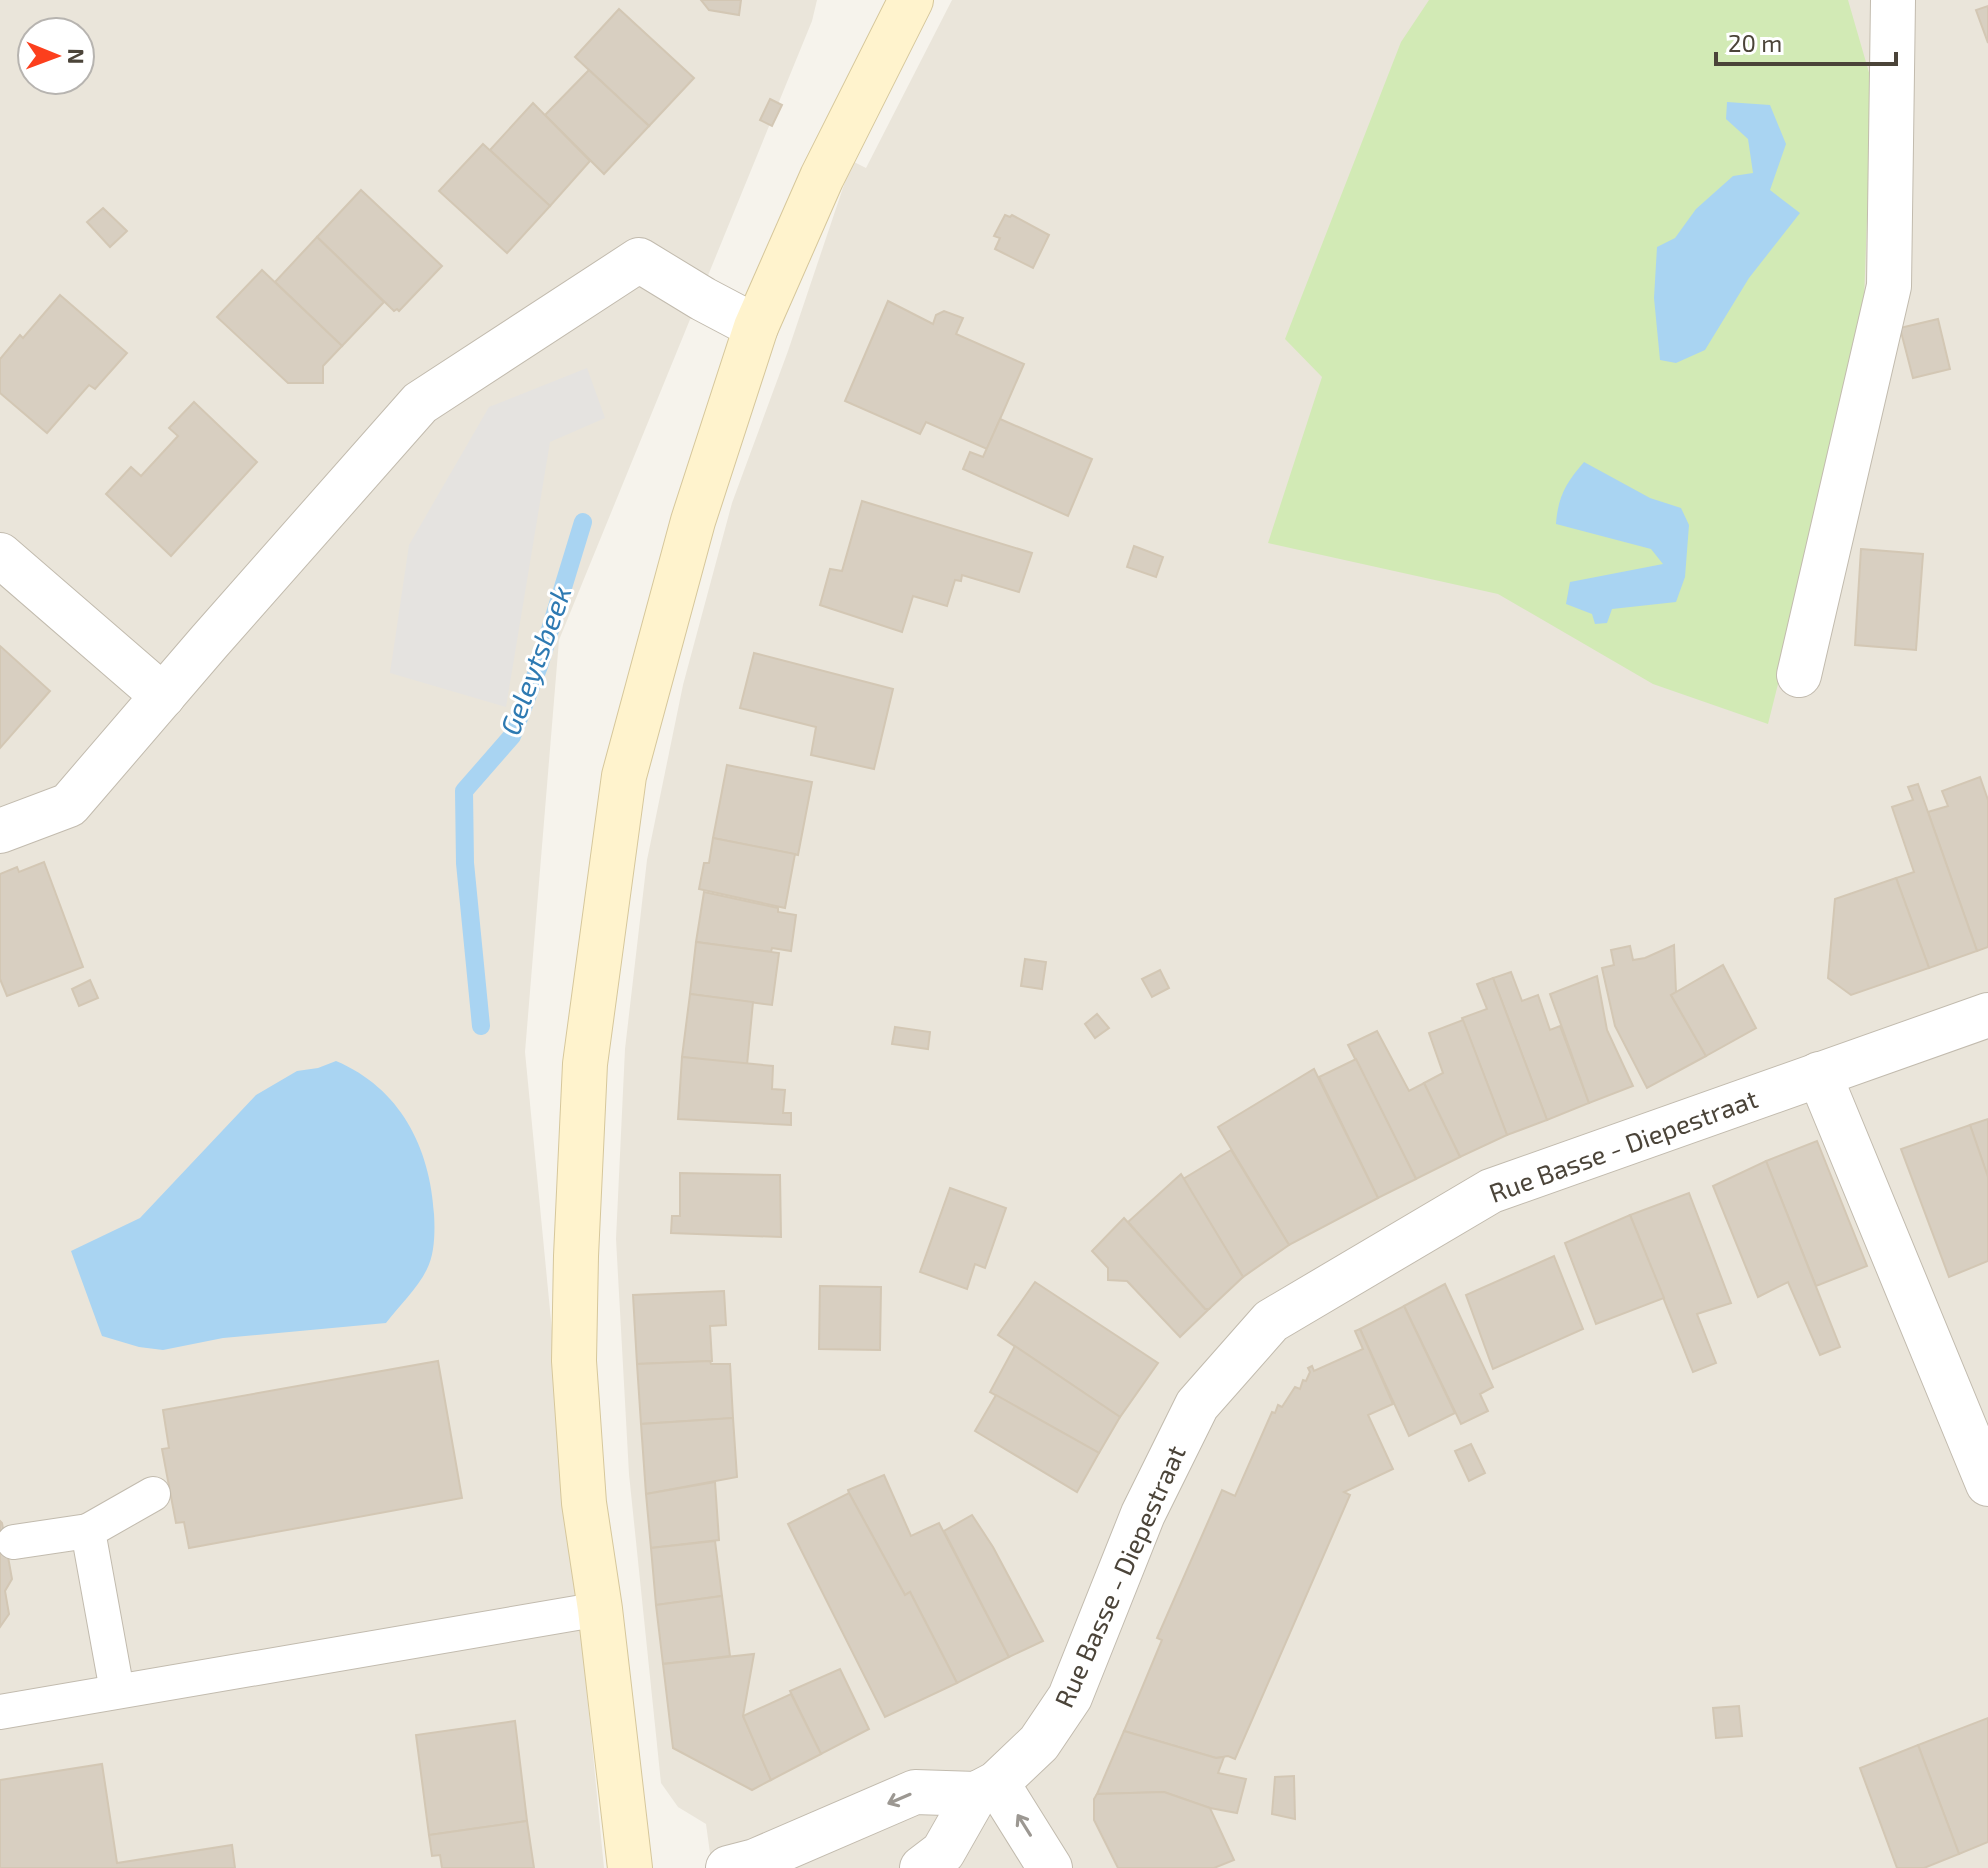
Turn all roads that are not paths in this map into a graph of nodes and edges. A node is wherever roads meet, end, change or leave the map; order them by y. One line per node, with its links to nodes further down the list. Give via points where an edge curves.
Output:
1 (911, 0): 3 (main road, via 822,177)
2 (1893, 0): 5 (street, via 1889,286)
3 (756, 327): 6 (street, via 639,260 420,403); 14 (main road, via 693,521 624,776 585,1064 574,1361 584,1503)
4 (0, 555): 6 (street)
5 (1799, 675)
6 (163, 696): 7 (street, via 69,805)
7 (0, 831)
8 (1988, 1015): 9 (street, Rue Basse - Diepestraat)
9 (1819, 1074): 10 (street); 17 (street, Rue Basse - Diepestraat, via 1491,1191 1271,1321 1197,1405 1143,1514 1070,1697 1039,1743)
10 (1988, 1484)
11 (153, 1494): 12 (lane)
12 (88, 1531): 13 (lane); 15 (lane)
13 (14, 1542)
14 (600, 1609): 15 (lane); 18 (main road)
15 (117, 1691): 16 (lane)
16 (0, 1712)
17 (987, 1788): 19 (street, one-way to 19, via 915,1792); 20 (street, Rue Basse - Diepestraat, via 943,1852); 21 (street, one-way to 17)
18 (630, 1868)
19 (728, 1868)
20 (922, 1868)
21 (1050, 1868)

